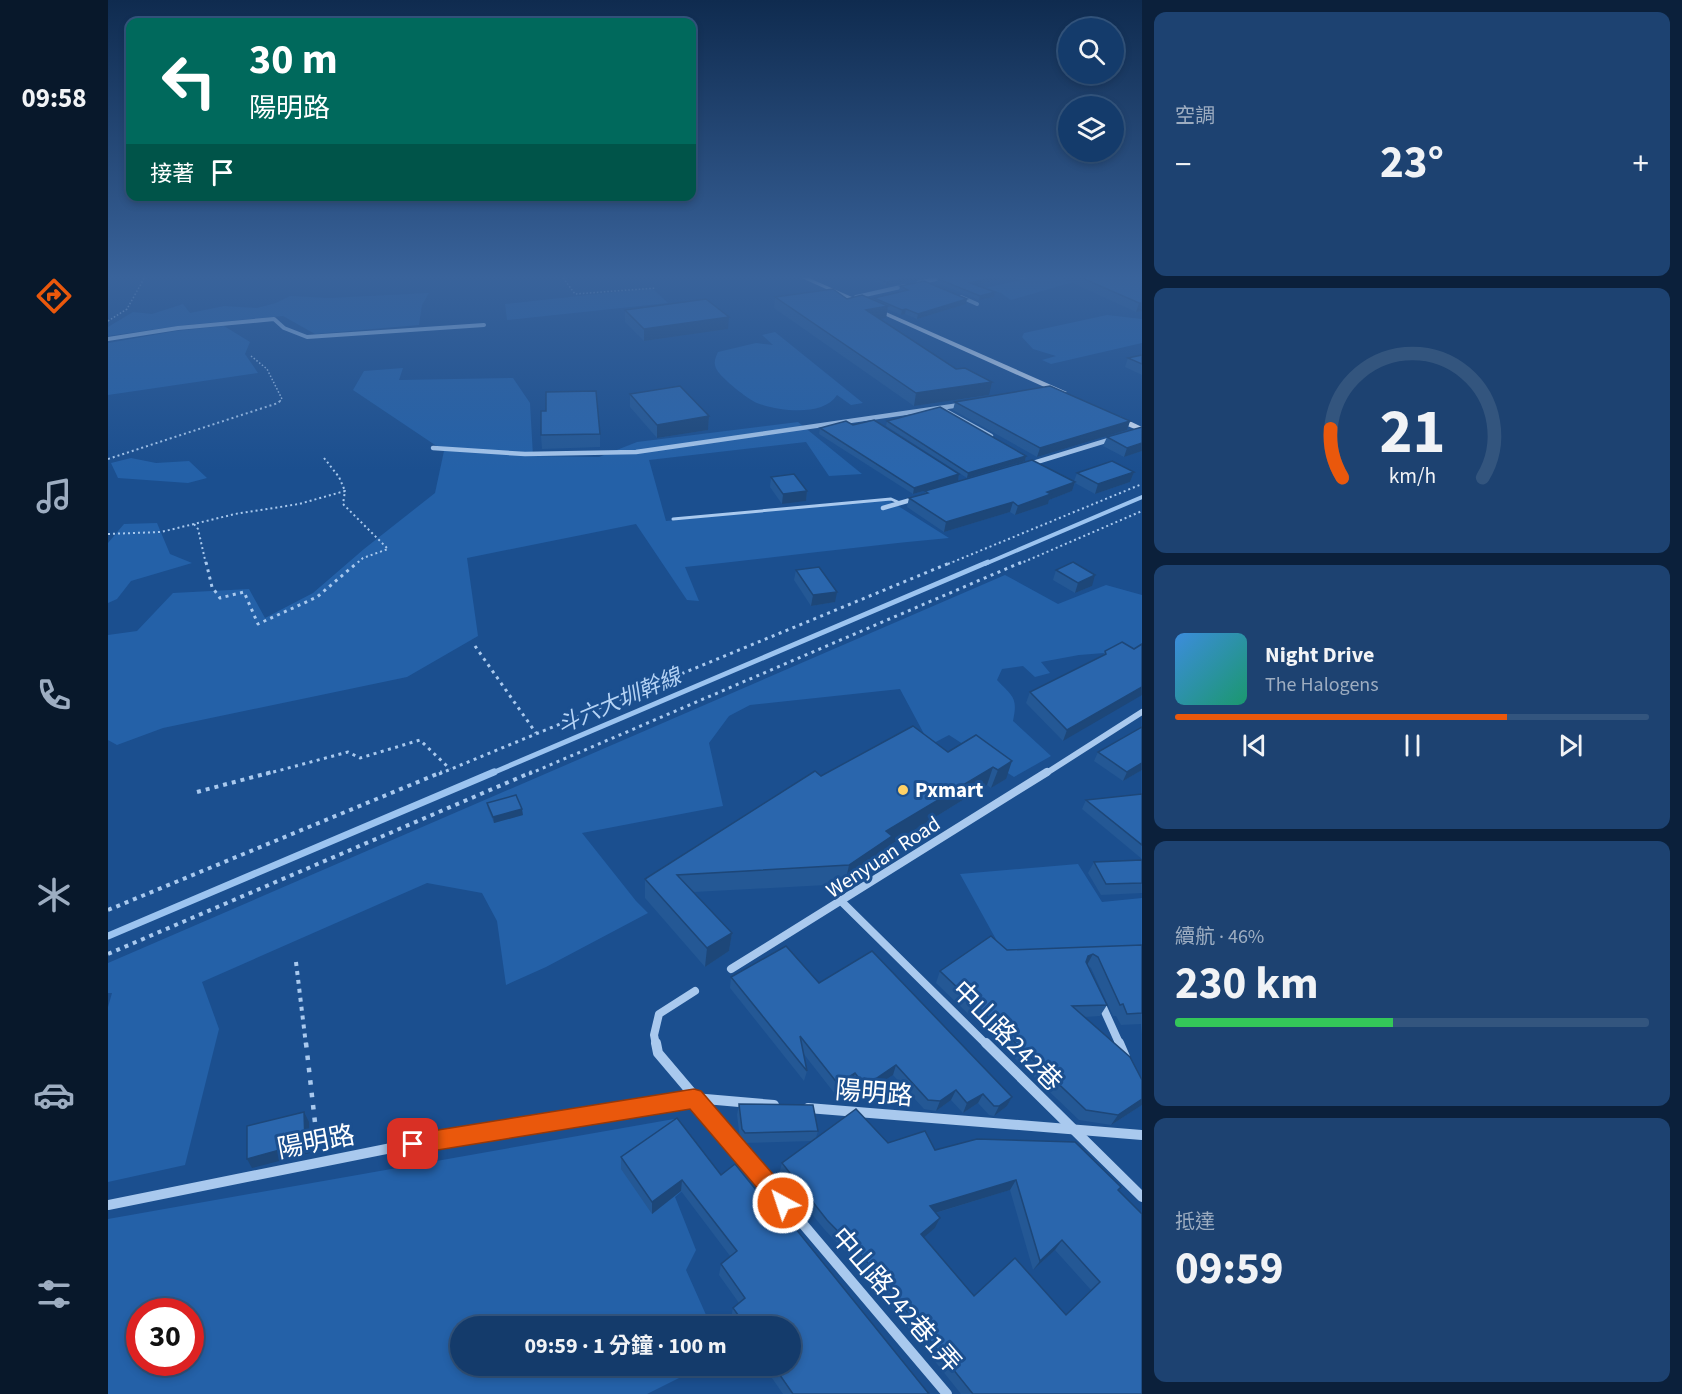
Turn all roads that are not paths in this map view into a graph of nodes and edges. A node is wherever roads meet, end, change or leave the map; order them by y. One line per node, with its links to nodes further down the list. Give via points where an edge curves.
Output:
1 (949, 340): 2 (main road)
2 (1056, 388): 3 (street); 4 (main road)
3 (1044, 390)
4 (1066, 393)
5 (964, 404): 6 (street)
6 (941, 408): 8 (street); 13 (street)
7 (1110, 414): 10 (main road)
8 (869, 419): 9 (lane); 14 (street, via 636,452 525,454)
9 (879, 425)
10 (1142, 430): 11 (street)
11 (1131, 433)
12 (1121, 436): 16 (street)
13 (999, 440)
14 (433, 448)
15 (1027, 456): 16 (street)
16 (1036, 462): 17 (street)
17 (1025, 465)
18 (923, 496): 19 (street)
19 (900, 503): 20 (street); 21 (lane, via 891,499)
20 (883, 508)
21 (673, 519)
22 (1142, 712): 23 (street, Wenyuan Road)
23 (843, 903): 24 (street, Wenyuan Road); 31 (street, 中山路242巷)
24 (731, 969)
25 (695, 991): 28 (street, 中山路242巷1弄, via 659,1014 654,1035 658,1053)
26 (1095, 991): 27 (street)
27 (1128, 1062)
28 (694, 1098): 29 (street, 陽明路); 34 (street, 陽明路, via 436,1139); 35 (street, 中山路242巷1弄)
29 (789, 1106)
30 (801, 1107): 31 (street, 陽明路)
31 (1073, 1131): 32 (street, 陽明路); 33 (street, 中山路242巷)
32 (1142, 1135)
33 (1142, 1197)
34 (108, 1204)
35 (947, 1394)

